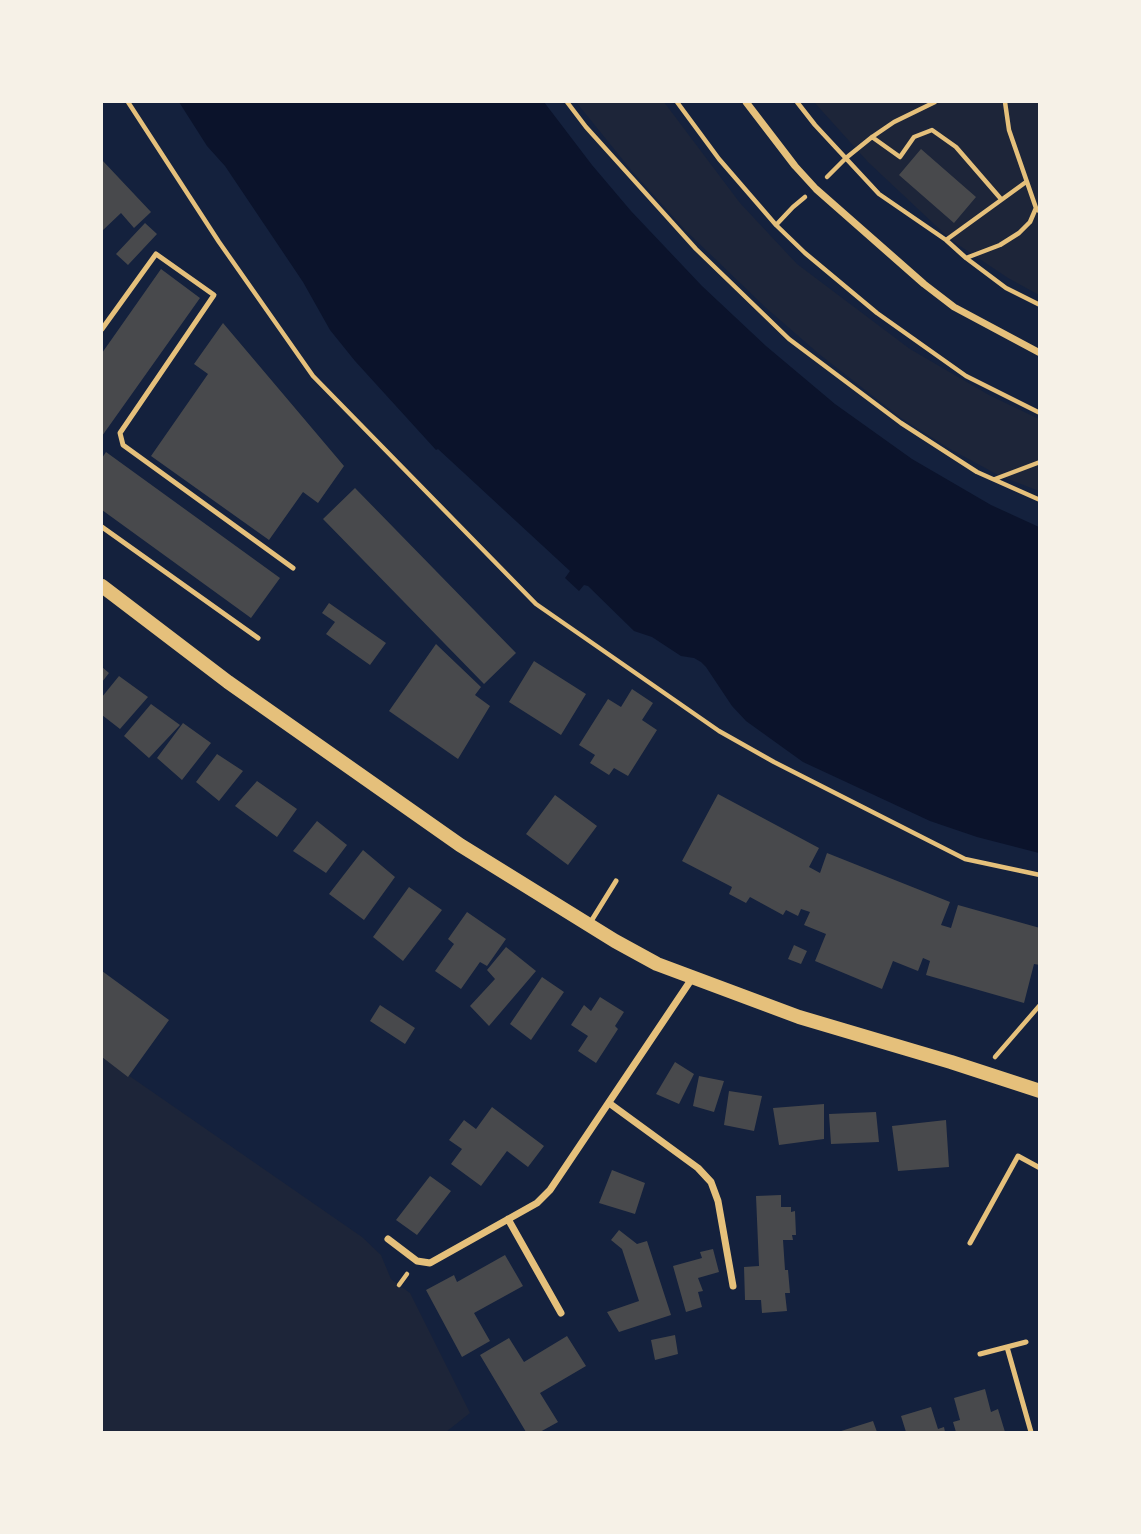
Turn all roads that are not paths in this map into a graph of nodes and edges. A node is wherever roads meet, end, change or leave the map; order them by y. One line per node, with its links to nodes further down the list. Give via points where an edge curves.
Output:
1 (746, 102): 3 (street, via 816,189 924,285)
2 (102, 329): 5 (lane, via 156,254 214,295 120,433 123,445)
3 (1040, 353)
4 (102, 527): 7 (lane)
5 (293, 568)
6 (102, 586): 9 (main road, via 228,682 460,845)
7 (258, 638)
8 (616, 881): 9 (lane)
9 (588, 925): 10 (main road, via 657,964)
10 (693, 977): 11 (main road, via 799,1017); 12 (street)
11 (1040, 1091)
12 (609, 1102): 14 (street, via 550,1190); 17 (street, via 711,1182)
13 (1040, 1168): 16 (lane, via 1018,1156)
14 (508, 1219): 15 (street, via 430,1264 417,1261); 18 (street)
15 (388, 1239)
16 (970, 1243)
17 (733, 1286)
18 (561, 1313)
19 (1026, 1342): 20 (lane)
20 (1007, 1347): 21 (lane); 22 (lane)
21 (980, 1354)
22 (1031, 1433)

